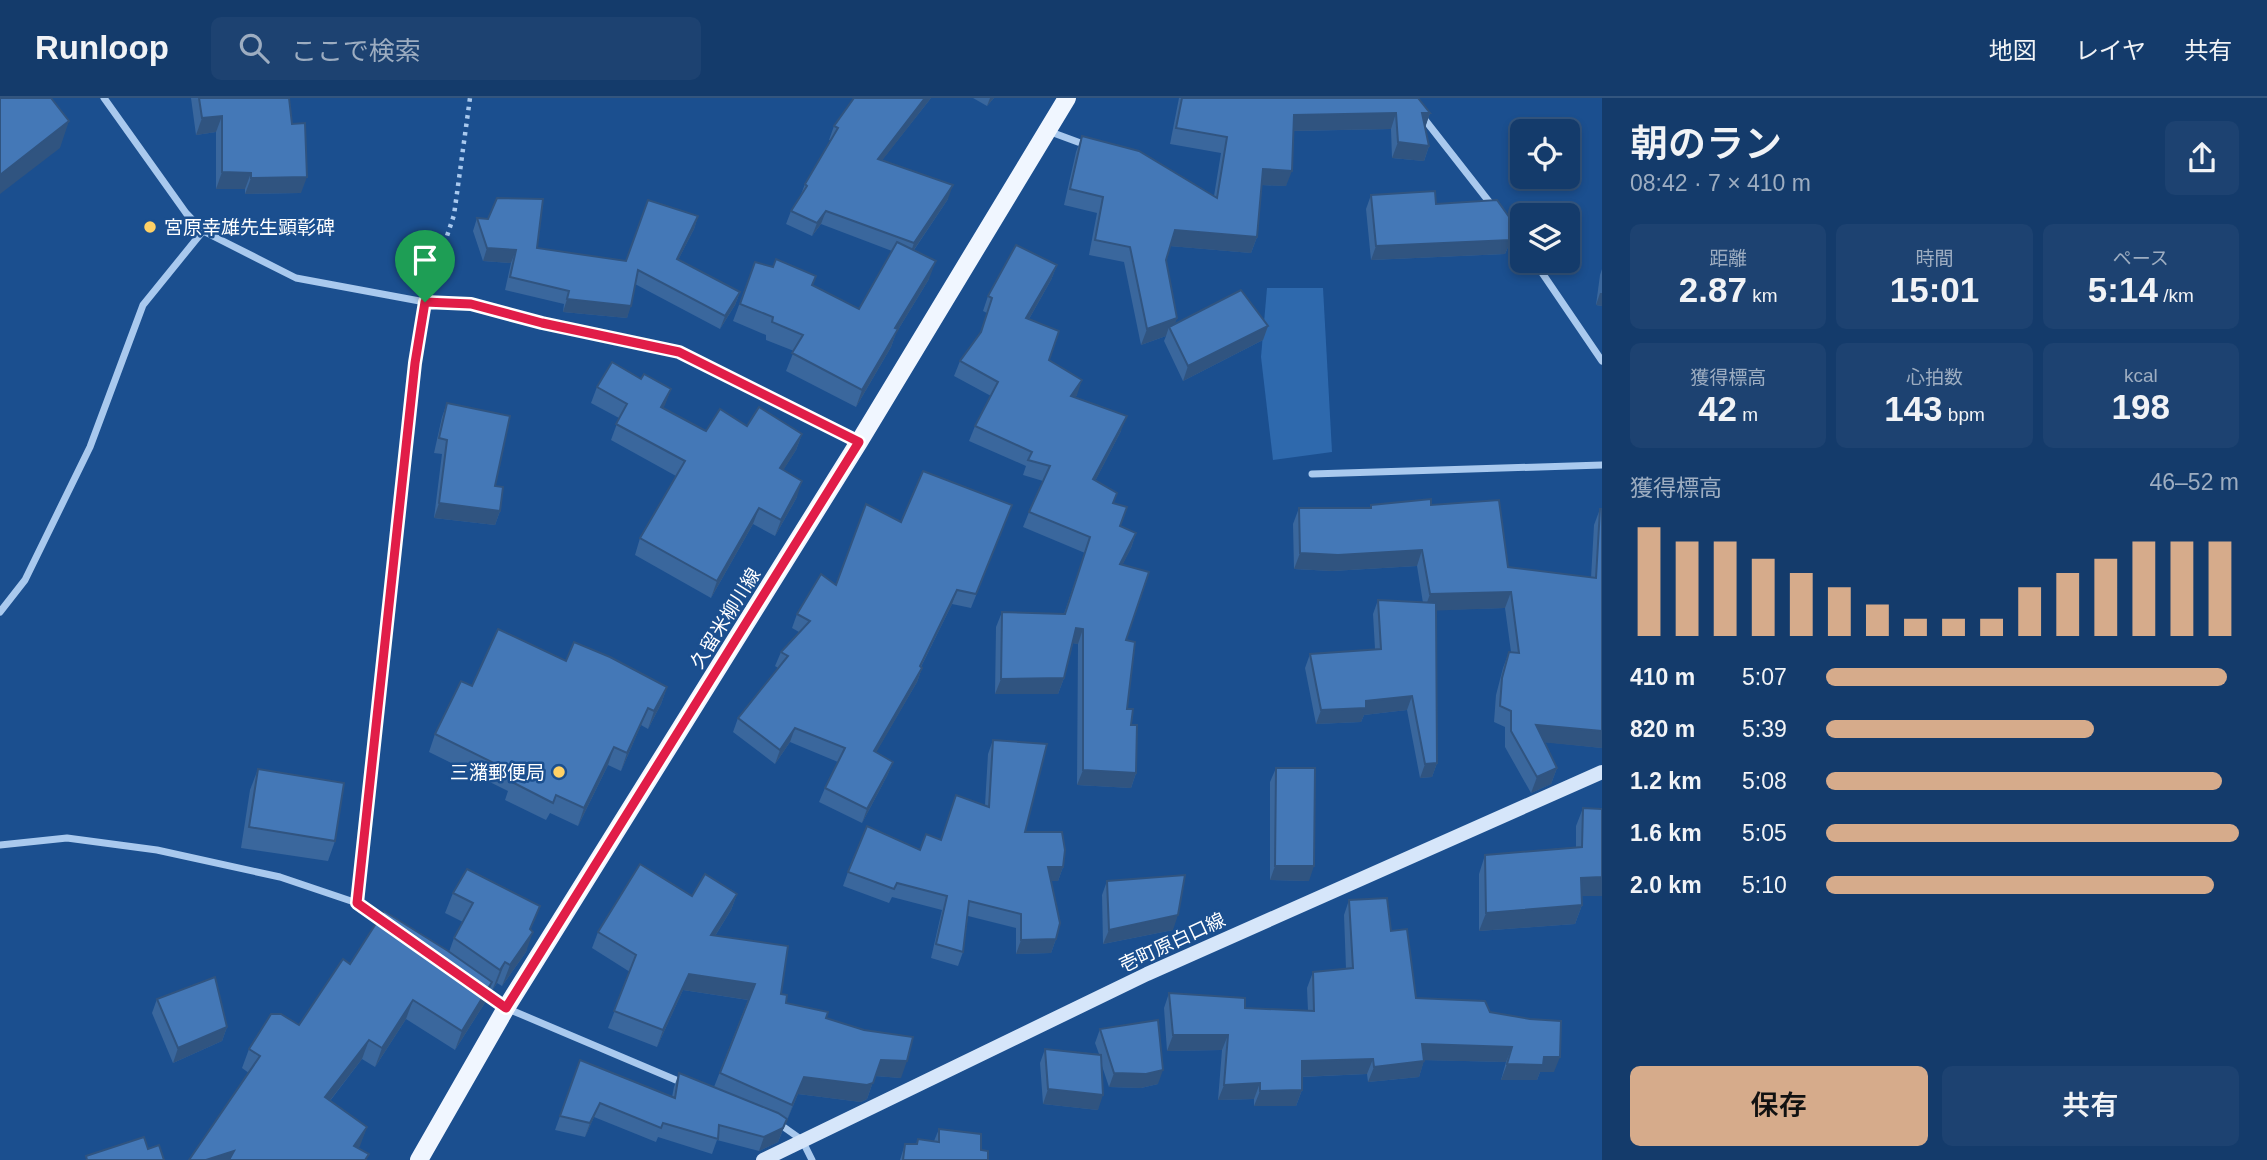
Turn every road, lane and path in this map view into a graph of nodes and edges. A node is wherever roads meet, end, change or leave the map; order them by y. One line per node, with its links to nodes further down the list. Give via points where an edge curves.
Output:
1 (104, 98): 8 (street)
2 (470, 98): 10 (path, via 454,215)
3 (1067, 98): 5 (main road, 久留米柳川線)
4 (1415, 108): 7 (street)
5 (1048, 131): 6 (street); 12 (main road, 久留米柳川線)
6 (1091, 147)
7 (1510, 230)
8 (203, 231): 10 (street, via 296,278); 15 (street, via 143,305 90,447 25,580)
9 (1542, 273): 11 (street)
10 (425, 302): 12 (street, via 471,304 679,352); 18 (path)
11 (1602, 361)
12 (859, 442): 21 (main road, 久留米柳川線)
13 (1602, 465): 14 (street)
14 (1312, 474)
15 (0, 612)
16 (1602, 772): 24 (main road, 壱町原白口線, via 1147,974)
17 (0, 845): 18 (street, via 66,838 157,850 280,877)
18 (357, 903): 19 (street)
19 (389, 926)
20 (474, 986): 21 (street)
21 (506, 1008): 22 (street); 25 (main road, 久留米柳川線)
22 (686, 1084)
23 (776, 1122): 24 (street)
24 (802, 1140): 26 (main road, 壱町原白口線); 27 (street)
25 (419, 1160)
26 (763, 1160)
27 (812, 1160)

